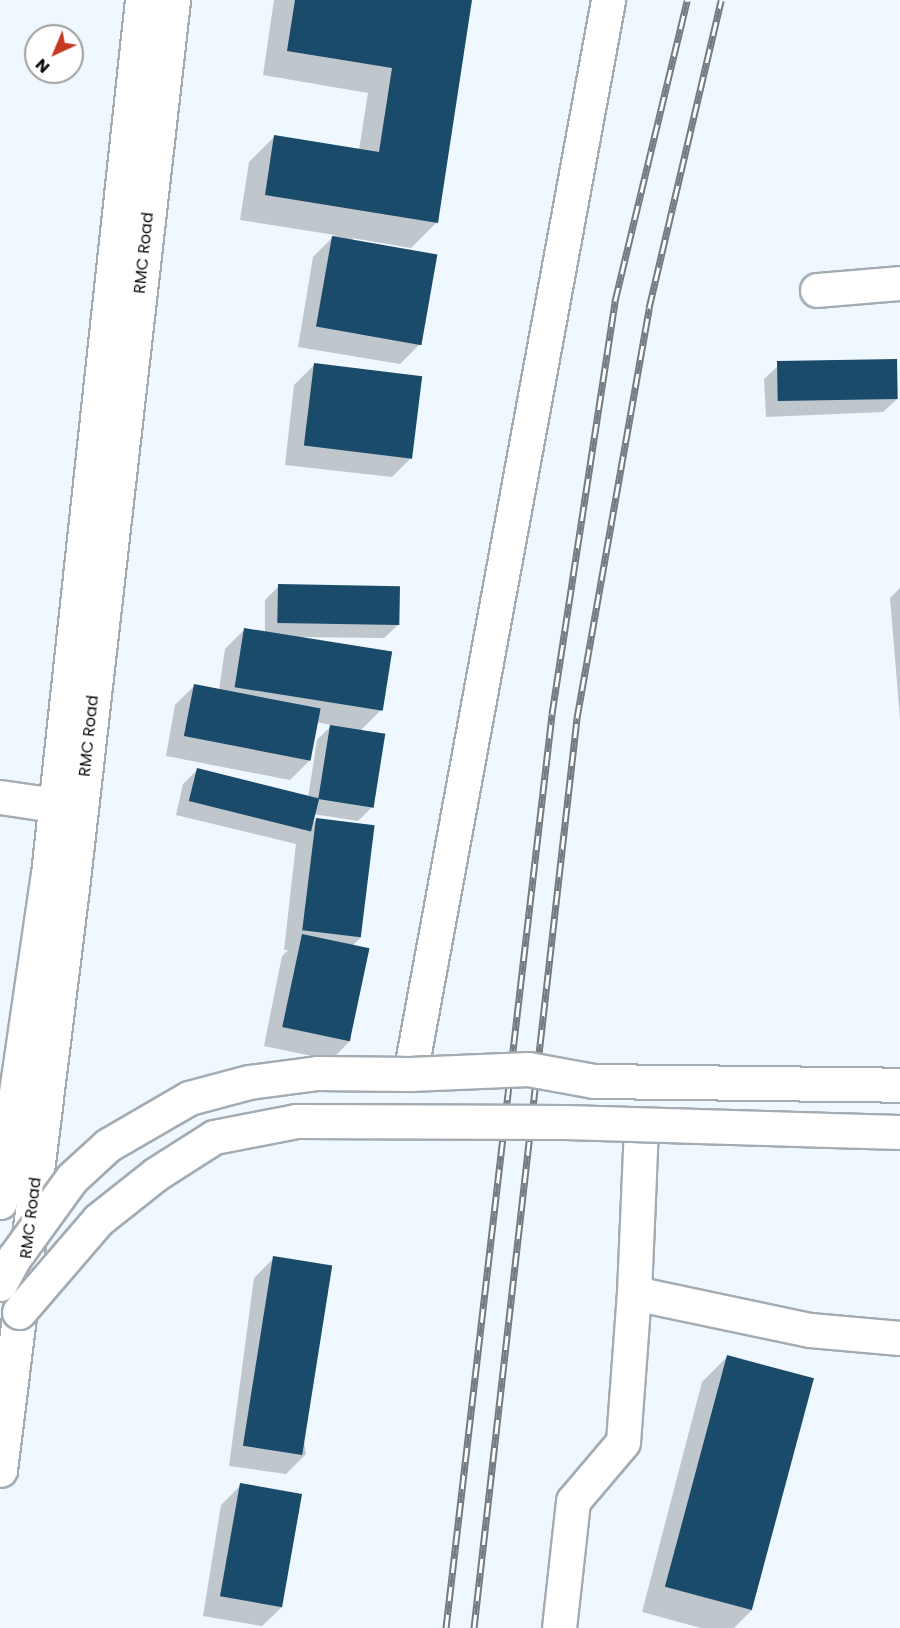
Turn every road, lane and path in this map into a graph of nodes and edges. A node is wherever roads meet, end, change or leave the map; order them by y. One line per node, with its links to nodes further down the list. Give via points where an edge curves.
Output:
1 (142, 0): 7 (street, RMC Road)
2 (173, 0): 16 (street, RMC Road, via 72,888)
3 (608, 0): 8 (street)
4 (900, 283): 5 (street)
5 (817, 290)
6 (0, 797): 7 (street)
7 (55, 805): 10 (street, RMC Road, via 48,874)
8 (410, 1074): 9 (street, bridge, via 528,1070 594,1081); 14 (street, bridge, via 317,1073 249,1082 189,1098 108,1144 72,1178 14,1258)
9 (900, 1085)
10 (8, 1091): 13 (street, RMC Road)
11 (641, 1126): 12 (street, bridge); 15 (street); 16 (street, bridge, via 296,1121 214,1137 156,1174 98,1220)
12 (900, 1132)
13 (0, 1202)
14 (0, 1284)
15 (634, 1293): 17 (street, via 810,1330); 19 (street, via 623,1442 573,1501)
16 (19, 1312): 18 (street, RMC Road)
17 (900, 1338)
18 (0, 1470)
19 (559, 1628)

